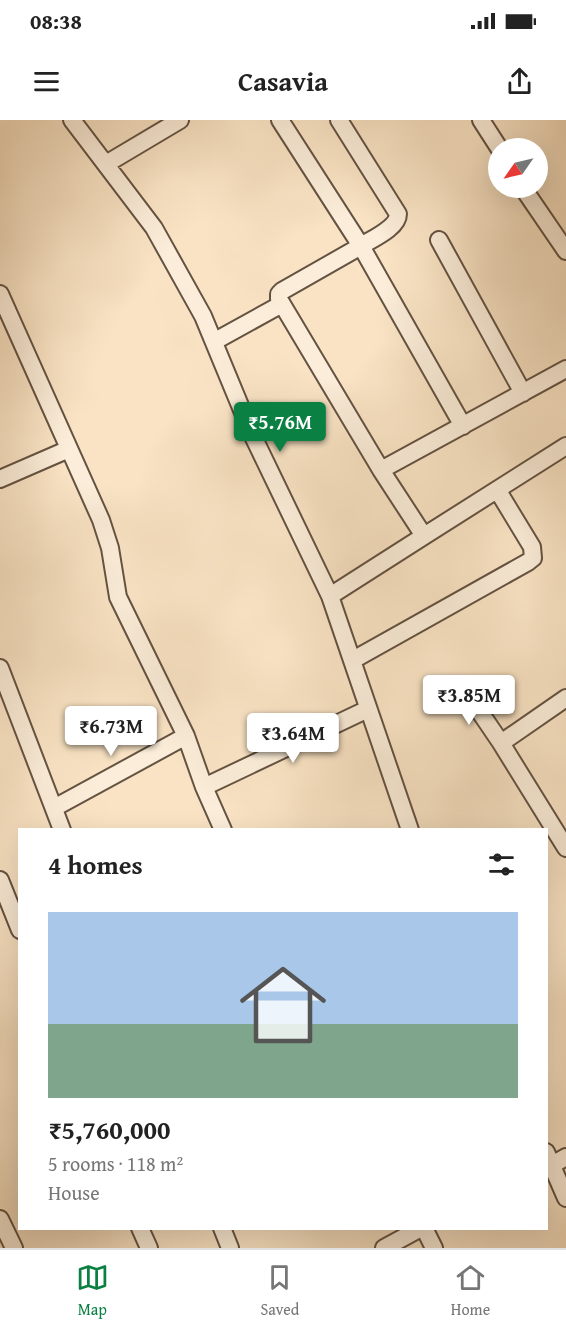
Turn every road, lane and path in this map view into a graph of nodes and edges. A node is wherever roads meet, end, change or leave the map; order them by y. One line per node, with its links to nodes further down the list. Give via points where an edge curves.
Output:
1 (72, 120): 7 (street)
2 (180, 120): 7 (street)
3 (280, 120): 10 (street)
4 (339, 120): 10 (street, via 398,214 394,225)
5 (481, 120): 6 (street)
6 (493, 138)
7 (106, 164): 14 (street, via 154,228)
8 (531, 198): 11 (street)
9 (439, 240): 16 (street)
10 (361, 246): 13 (street, via 282,291); 17 (street)
11 (566, 250)
12 (0, 294): 19 (street)
13 (282, 304): 14 (street); 20 (street)
14 (215, 341): 24 (street, via 251,432)
15 (566, 369): 16 (street)
16 (523, 393): 17 (street)
17 (463, 426): 20 (street)
18 (566, 446): 22 (street)
19 (69, 449): 21 (street); 30 (street, via 101,520 118,597)
20 (381, 470): 23 (street)
21 (0, 479)
22 (498, 490): 23 (street); 25 (street, via 532,547 533,558)
23 (424, 536): 24 (street)
24 (330, 596): 25 (street)
25 (353, 660): 29 (street)
26 (0, 668): 33 (street)
27 (465, 690): 31 (street)
28 (566, 698): 31 (street)
29 (368, 709): 32 (street); 36 (street)
30 (186, 736): 32 (street); 33 (street)
31 (501, 743): 37 (street)
32 (204, 787): 35 (street)
33 (54, 808): 34 (street)
34 (61, 828)
35 (222, 828)
36 (409, 828)
37 (566, 848)
38 (0, 880): 39 (street)
39 (11, 912): 40 (street)
40 (18, 926)
41 (555, 1158): 42 (street)
42 (566, 1198)
43 (0, 1219): 48 (street)
44 (141, 1230): 49 (street)
45 (223, 1230): 50 (street)
46 (418, 1230): 51 (street)
47 (423, 1230): 52 (street)
48 (14, 1248)
49 (149, 1248)
50 (230, 1248)
51 (384, 1248)
52 (434, 1248)

